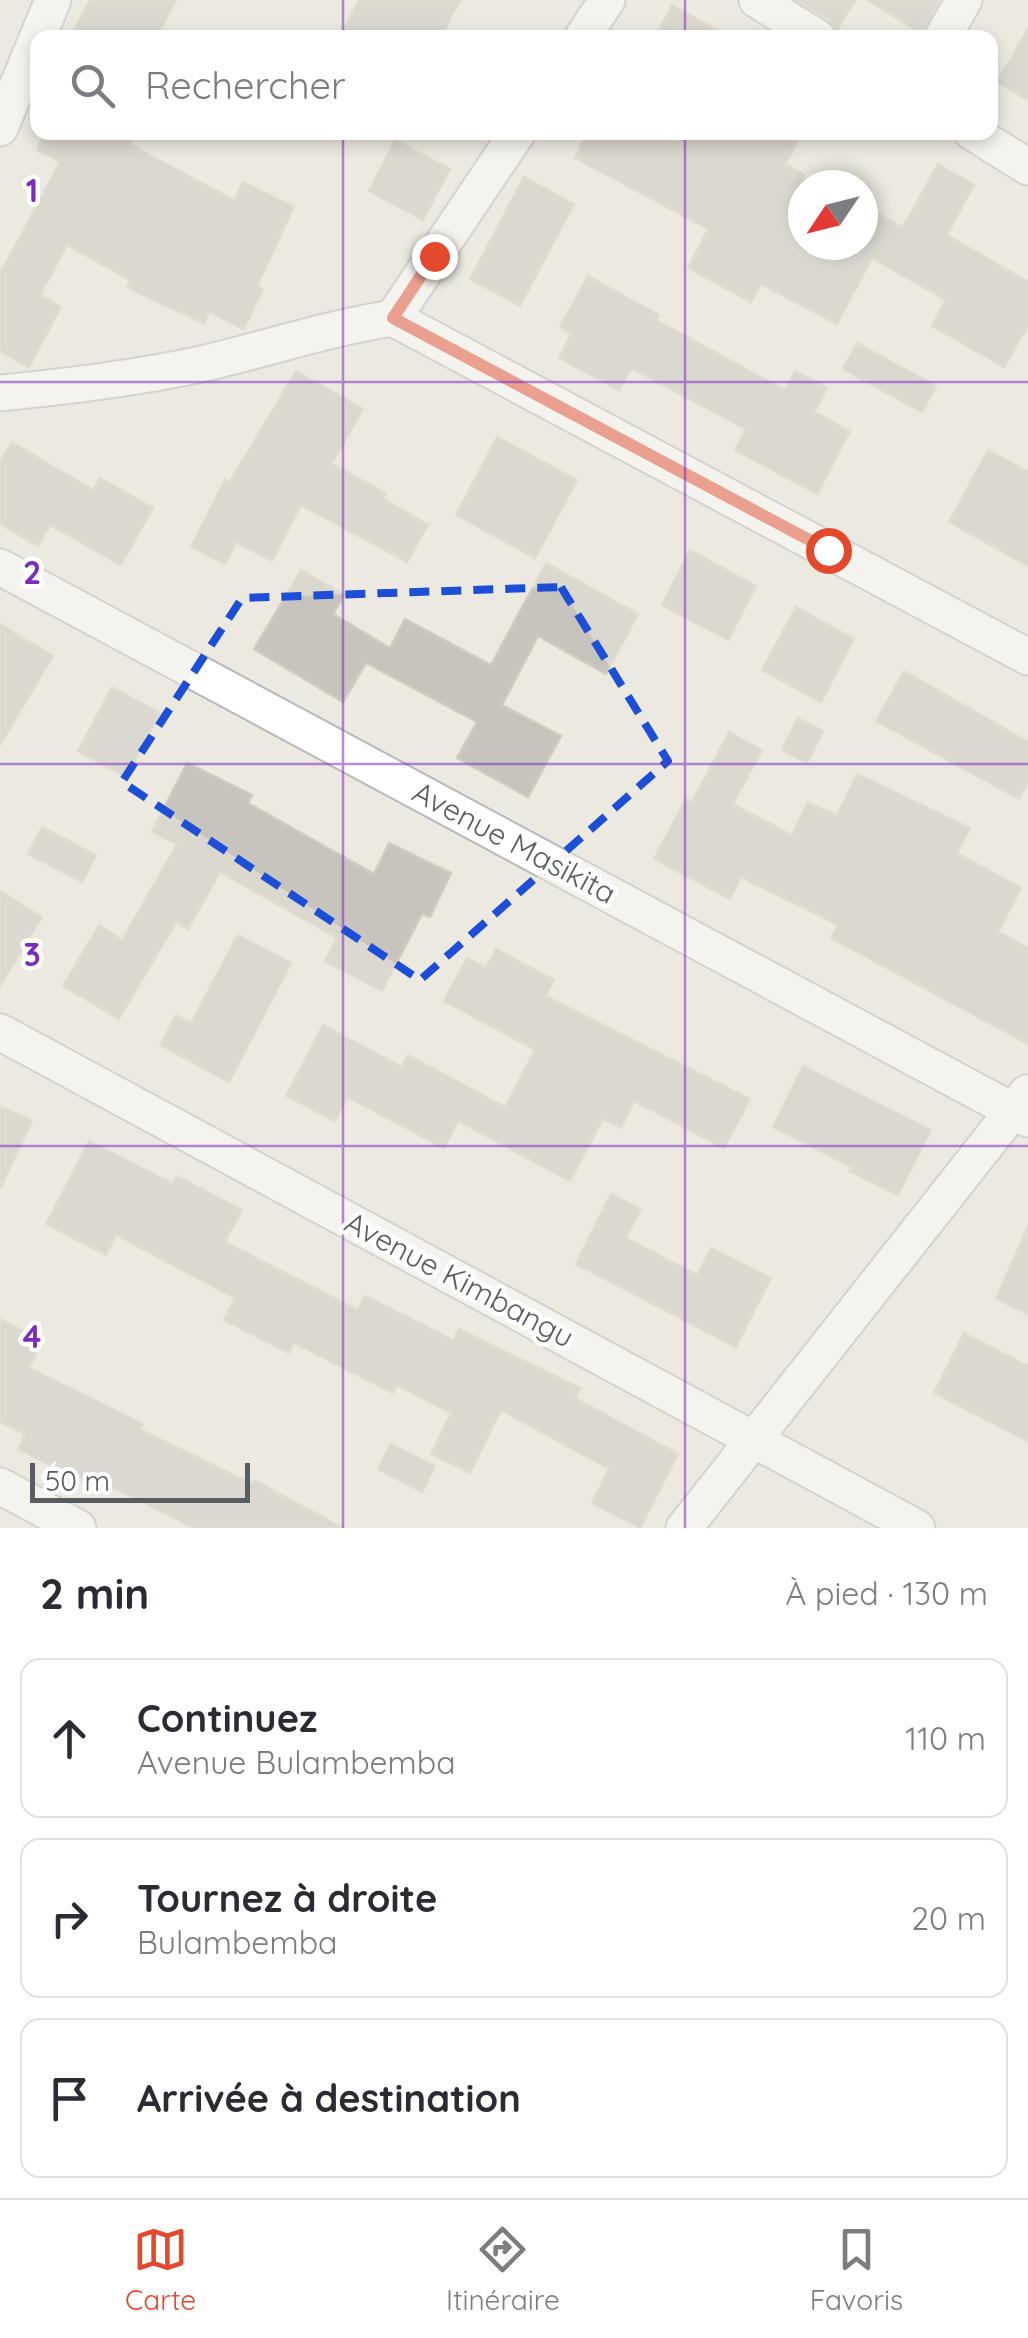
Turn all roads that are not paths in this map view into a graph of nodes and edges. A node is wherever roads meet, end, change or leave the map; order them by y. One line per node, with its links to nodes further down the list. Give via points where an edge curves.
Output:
1 (53, 0): 5 (street)
2 (607, 0): 6 (street)
3 (757, 0): 7 (street)
4 (964, 0): 8 (street)
5 (40, 30)
6 (587, 30)
7 (805, 30)
8 (947, 30)
9 (30, 54): 10 (street)
10 (1, 123)
11 (513, 140): 14 (street)
12 (985, 140): 13 (street)
13 (1028, 167)
14 (393, 318): 15 (street, via 205,363); 17 (street)
15 (0, 393)
16 (0, 566): 19 (street, Avenue Masikita)
17 (1028, 657)
18 (0, 1032): 20 (street, Avenue Kimbangu)
19 (1023, 1107): 20 (street)
20 (754, 1439): 23 (street); 24 (street, Avenue Kimbangu)
21 (0, 1486): 22 (street)
22 (78, 1528)
23 (684, 1528)
24 (917, 1528)

